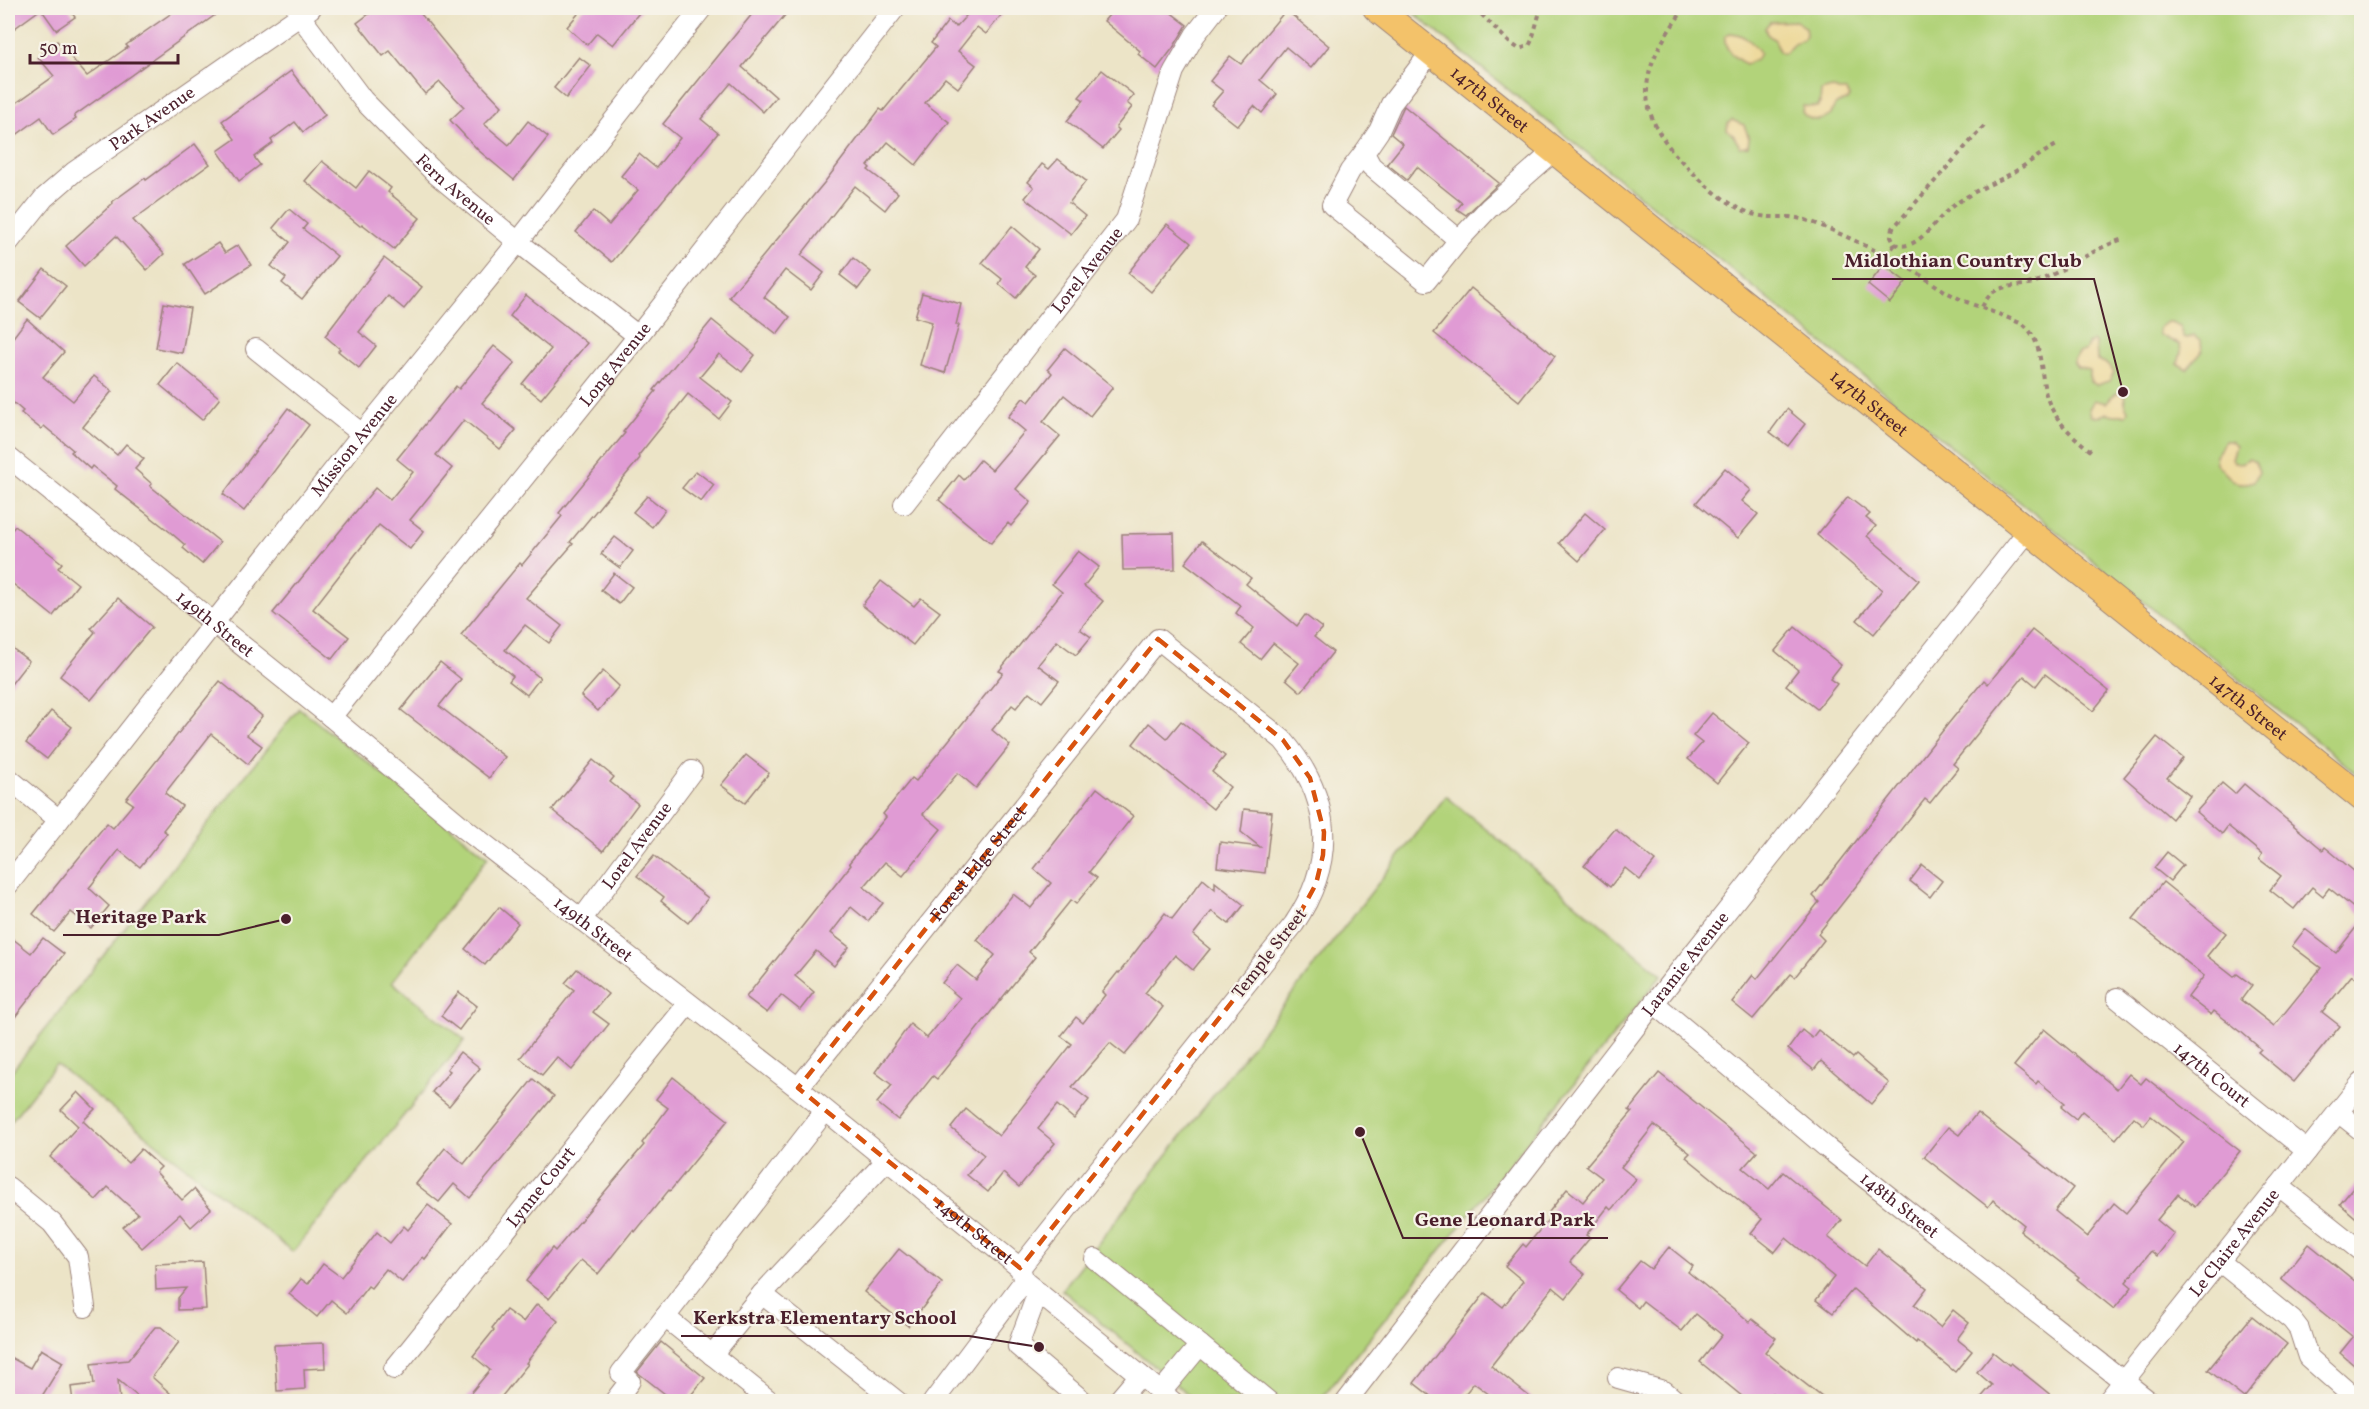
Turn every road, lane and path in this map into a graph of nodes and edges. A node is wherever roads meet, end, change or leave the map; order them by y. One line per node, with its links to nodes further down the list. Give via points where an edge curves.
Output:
1 (702, 8): 18 (street, Mission Avenue)
2 (895, 8): 23 (street, Long Avenue)
3 (1216, 8): 28 (street, Lorel Avenue, via 1174,71 1126,220)
4 (1376, 8): 11 (main road, 147th Street)
5 (1475, 8): 10 (path)
6 (1485, 8): 10 (path)
7 (1541, 8): 10 (path, via 1533,40 1524,49 1514,47)
8 (1685, 8): 21 (path, via 1657,51 1647,92 1653,125 1678,158 1698,178 1754,215 1805,219)
9 (305, 12): 18 (street, Fern Avenue, via 363,100 436,174); 19 (street, Park Avenue, via 74,172 44,198)
10 (1484, 16)
11 (1431, 52): 14 (main road, 147th Street); 15 (street, via 1391,104)
12 (1984, 126): 20 (path, via 1893,228)
13 (2059, 144): 20 (path, via 1961,199 1914,243 1904,247)
14 (1554, 151): 17 (street); 29 (main road, 147th Street)
15 (1364, 153): 17 (street, via 1371,166); 17 (street, via 1332,205 1426,281)
16 (2123, 239): 22 (path, via 2037,282 1995,291)
17 (1459, 240)
18 (518, 242): 23 (street, Fern Avenue); 25 (street, Mission Avenue)
19 (8, 243)
20 (1895, 244): 21 (path)
21 (1887, 256): 22 (path, via 1958,298)
22 (1982, 307): 26 (path, via 2031,331 2053,412)
23 (638, 336): 32 (street, Long Avenue)
24 (256, 349): 25 (street)
25 (362, 434): 30 (street, Mission Avenue)
26 (2092, 452)
27 (8, 457): 30 (street, 149th Street)
28 (904, 504)
29 (2028, 531): 35 (main road, 147th Street); 40 (street, Laramie Avenue)
30 (214, 624): 32 (street, 149th Street); 36 (street, Mission Avenue)
31 (1158, 639): 43 (street, Forest Edge Street); 54 (street, Temple Street, via 1283,740 1296,755 1310,778 1324,832 1318,874 1308,903 1294,924)
32 (330, 717): 38 (street, 149th Street)
33 (692, 771): 38 (street, Lorel Avenue)
34 (8, 778): 36 (street)
35 (2361, 798)
36 (59, 820): 37 (street, Mission Avenue)
37 (8, 885)
38 (581, 920): 41 (street, 149th Street)
39 (2117, 998): 47 (street, 147th Court)
40 (1654, 1003): 63 (street, 148th Street, via 1826,1147); 73 (street, Laramie Avenue)
41 (688, 1004): 43 (street, 149th Street); 60 (street, Lynne Court)
42 (2361, 1082): 45 (street, Le Claire Avenue)
43 (798, 1088): 44 (street, 149th Street)
44 (825, 1112): 48 (street, 149th Street); 57 (street)
45 (2338, 1112): 46 (street); 47 (street, Le Claire Avenue)
46 (2361, 1131)
47 (2307, 1151): 49 (street, Le Claire Avenue)
48 (886, 1161): 54 (street, 149th Street); 55 (street)
49 (2279, 1186): 51 (street); 53 (street, Le Claire Avenue)
50 (8, 1187): 56 (street, via 52,1222 78,1257)
51 (2361, 1252)
52 (1095, 1259): 58 (street)
53 (2219, 1261): 63 (street, Le Claire Avenue); 64 (street, via 2292,1320 2308,1357)
54 (1027, 1280): 61 (street, 149th Street); 69 (street, Temple Street); 70 (street, via 1018,1346)
55 (762, 1294): 59 (street); 68 (street)
56 (85, 1307)
57 (665, 1317): 59 (street); 66 (street, via 621,1373 630,1382)
58 (1200, 1345): 65 (street); 72 (street)
59 (712, 1355): 67 (street)
60 (394, 1369)
61 (1140, 1374): 65 (street, 149th Street); 71 (street)
62 (1618, 1378): 74 (street, via 1664,1391)
63 (2124, 1381): 75 (street, Le Claire Avenue); 76 (street, 148th Street)
64 (2350, 1394)
65 (1167, 1396)
66 (614, 1401)
67 (771, 1401)
68 (898, 1401)
69 (933, 1401)
70 (1084, 1401)
71 (1117, 1401)
72 (1269, 1401)
73 (1346, 1401)
74 (1677, 1401)
75 (2107, 1401)
76 (2150, 1401)

